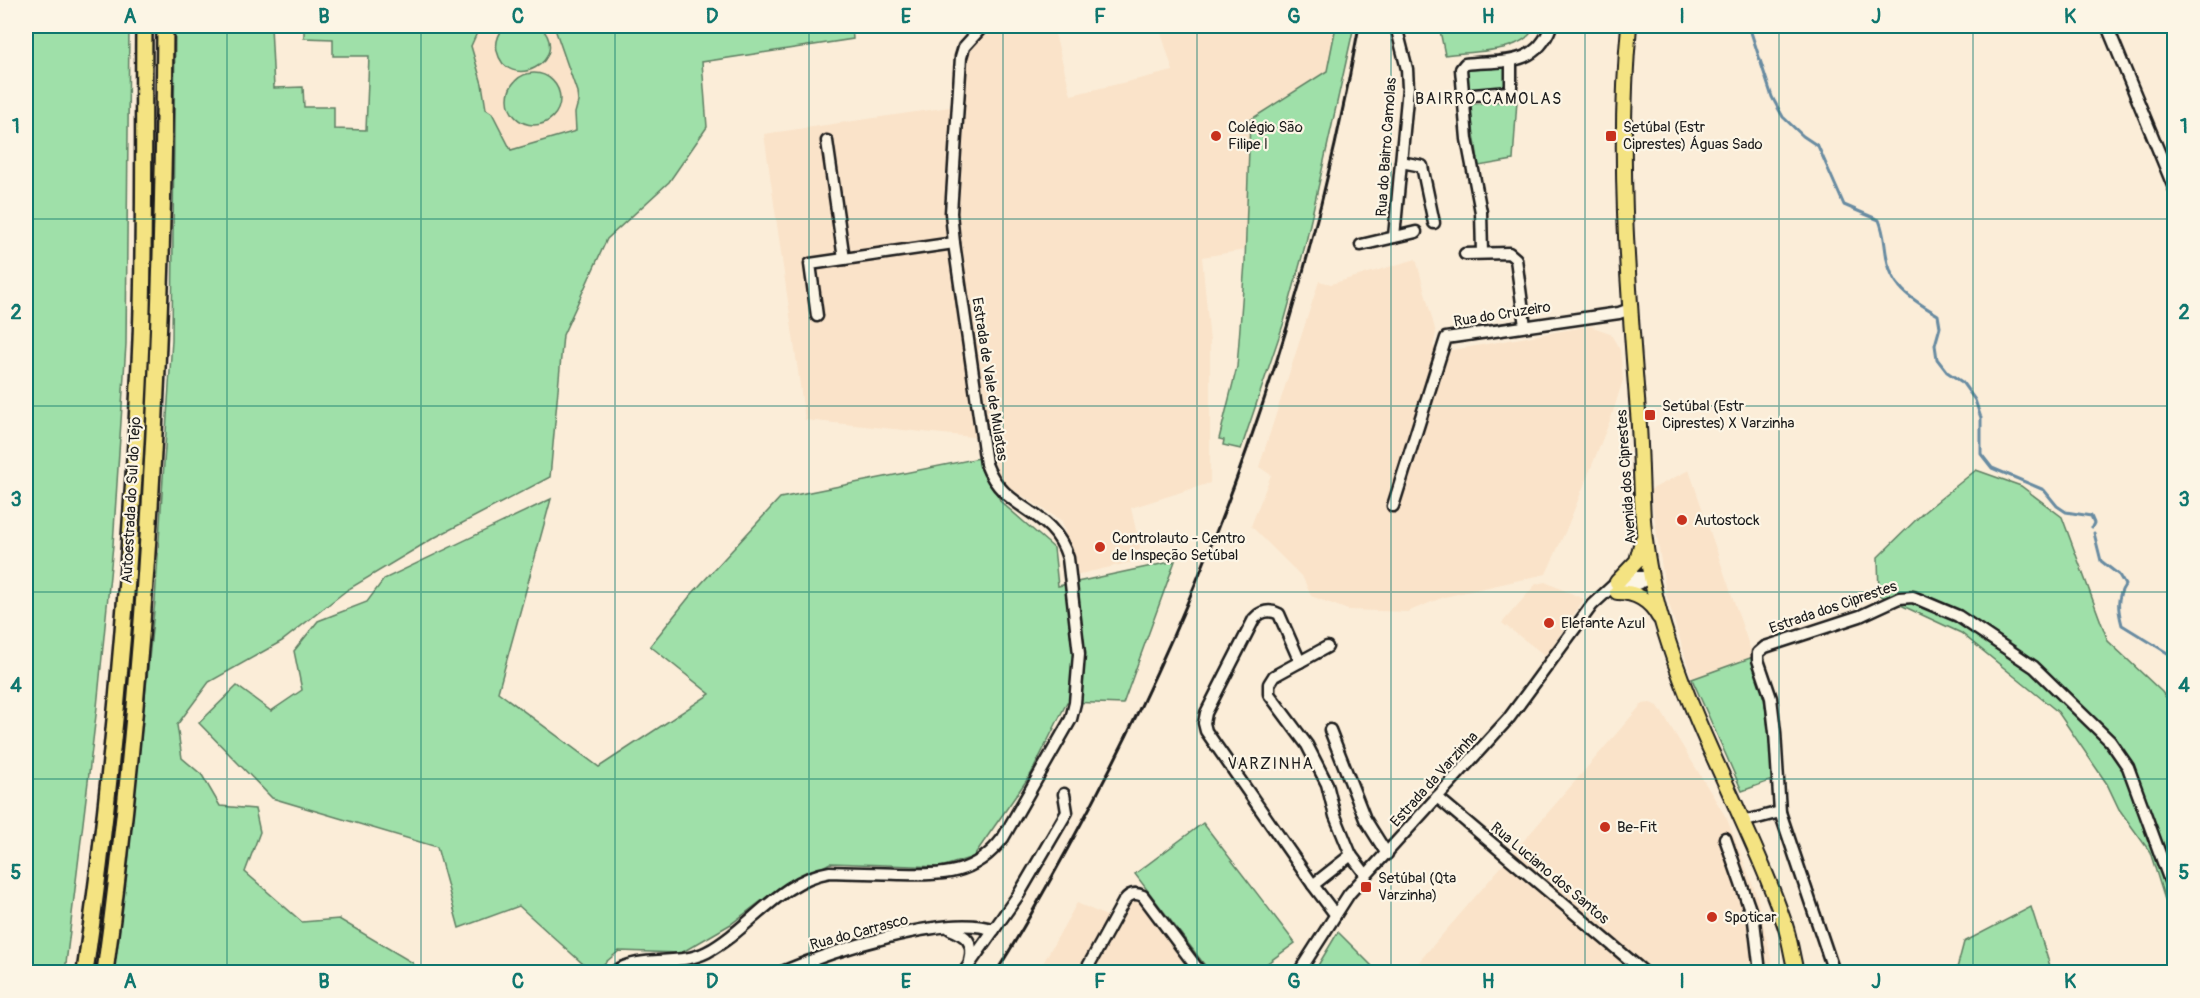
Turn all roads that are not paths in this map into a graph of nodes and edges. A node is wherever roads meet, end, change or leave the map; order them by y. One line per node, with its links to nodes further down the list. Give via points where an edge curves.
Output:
1 (144, 26): 47 (highway, Autoestrada do Sul do Tejo, via 141,338 131,522 118,691)
2 (165, 26): 48 (highway, Autoestrada do Sul do Tejo, via 162,259 151,505 134,714)
3 (983, 26): 16 (street, Estrada de Vale de Mulatas, via 964,47 961,57 951,213)
4 (1396, 26): 11 (street, Rua do Bairro Camolas, via 1408,88)
5 (1551, 26): 8 (street, via 1537,48)
6 (1629, 26): 21 (main road, Avenida dos Ciprestes, via 1622,112)
7 (2107, 26): 12 (street)
8 (1511, 61): 9 (street, via 1508,92); 9 (street, via 1464,64 1460,70)
9 (1461, 96): 18 (street, via 1480,212)
10 (827, 141): 20 (street)
11 (1401, 162): 13 (street, via 1422,166); 15 (street, Rua do Bairro Camolas)
12 (2175, 188)
13 (1434, 223)
14 (1416, 232): 15 (street)
15 (1394, 237): 17 (street)
16 (954, 243): 20 (street); 49 (street, Estrada de Vale de Mulatas, via 987,464 995,483 1006,495 1053,528 1068,558 1079,671 1071,719 1003,838 979,862 939,875 819,874 789,888 700,955 634,964)
17 (1361, 245)
18 (1482, 253): 19 (street); 23 (street, via 1509,253 1515,257)
19 (1465, 254)
20 (844, 259): 22 (street, via 810,264)
21 (1630, 309): 23 (street, Rua do Cruzeiro); 25 (main road, Avenida dos Ciprestes)
22 (817, 316)
23 (1525, 326): 24 (street, Rua do Cruzeiro, via 1446,338)
24 (1393, 506)
25 (1643, 521): 26 (main road, Avenida dos Ciprestes); 27 (main road, via 1640,557)
26 (1652, 577): 27 (street, via 1632,577); 28 (main road, Avenida dos Ciprestes)
27 (1617, 587): 28 (main road, via 1654,607); 33 (street, Estrada da Varzinha, via 1592,605 1509,718)
28 (1664, 626): 35 (main road, Avenida dos Ciprestes, via 1679,673)
29 (1327, 647): 30 (street)
30 (1299, 662): 38 (street, via 1274,676 1269,694 1307,745 1327,784); 40 (street, via 1279,614 1259,614 1204,723)
31 (1330, 730): 37 (street, via 1365,819)
32 (1064, 794): 44 (street, via 1066,812)
33 (1437, 797): 37 (street, Estrada da Varzinha); 53 (street, Rua Luciano dos Santos)
34 (1780, 812): 35 (street); 41 (street, Estrada dos Ciprestes, via 1771,698 1758,653 1899,598 1913,597 1958,616 2034,667 2109,741 2128,767); 56 (street, Estrada dos Ciprestes)
35 (1742, 822): 55 (main road, Avenida dos Ciprestes, via 1786,927)
36 (1725, 838): 54 (street, via 1754,921)
37 (1387, 854): 39 (street, Estrada da Varzinha)
38 (1351, 855): 39 (street); 40 (street)
39 (1366, 875): 42 (street, Estrada da Varzinha)
40 (1312, 885): 42 (street)
41 (2175, 892)
42 (1335, 914): 52 (street, Estrada da Varzinha)
43 (947, 928): 44 (street, Rua do Carrasco, via 983,926); 45 (street, via 968,939 972,952); 50 (street, Rua do Carrasco, via 844,949)
44 (994, 930): 45 (street)
45 (966, 970)
46 (1197, 971): 51 (street, via 1143,896 1134,894 1124,901)
47 (86, 972)
48 (105, 972)
49 (614, 972)
50 (782, 972)
51 (1085, 972)
52 (1299, 972)
53 (1644, 972)
54 (1760, 972)
55 (1796, 972)
56 (1834, 972)

